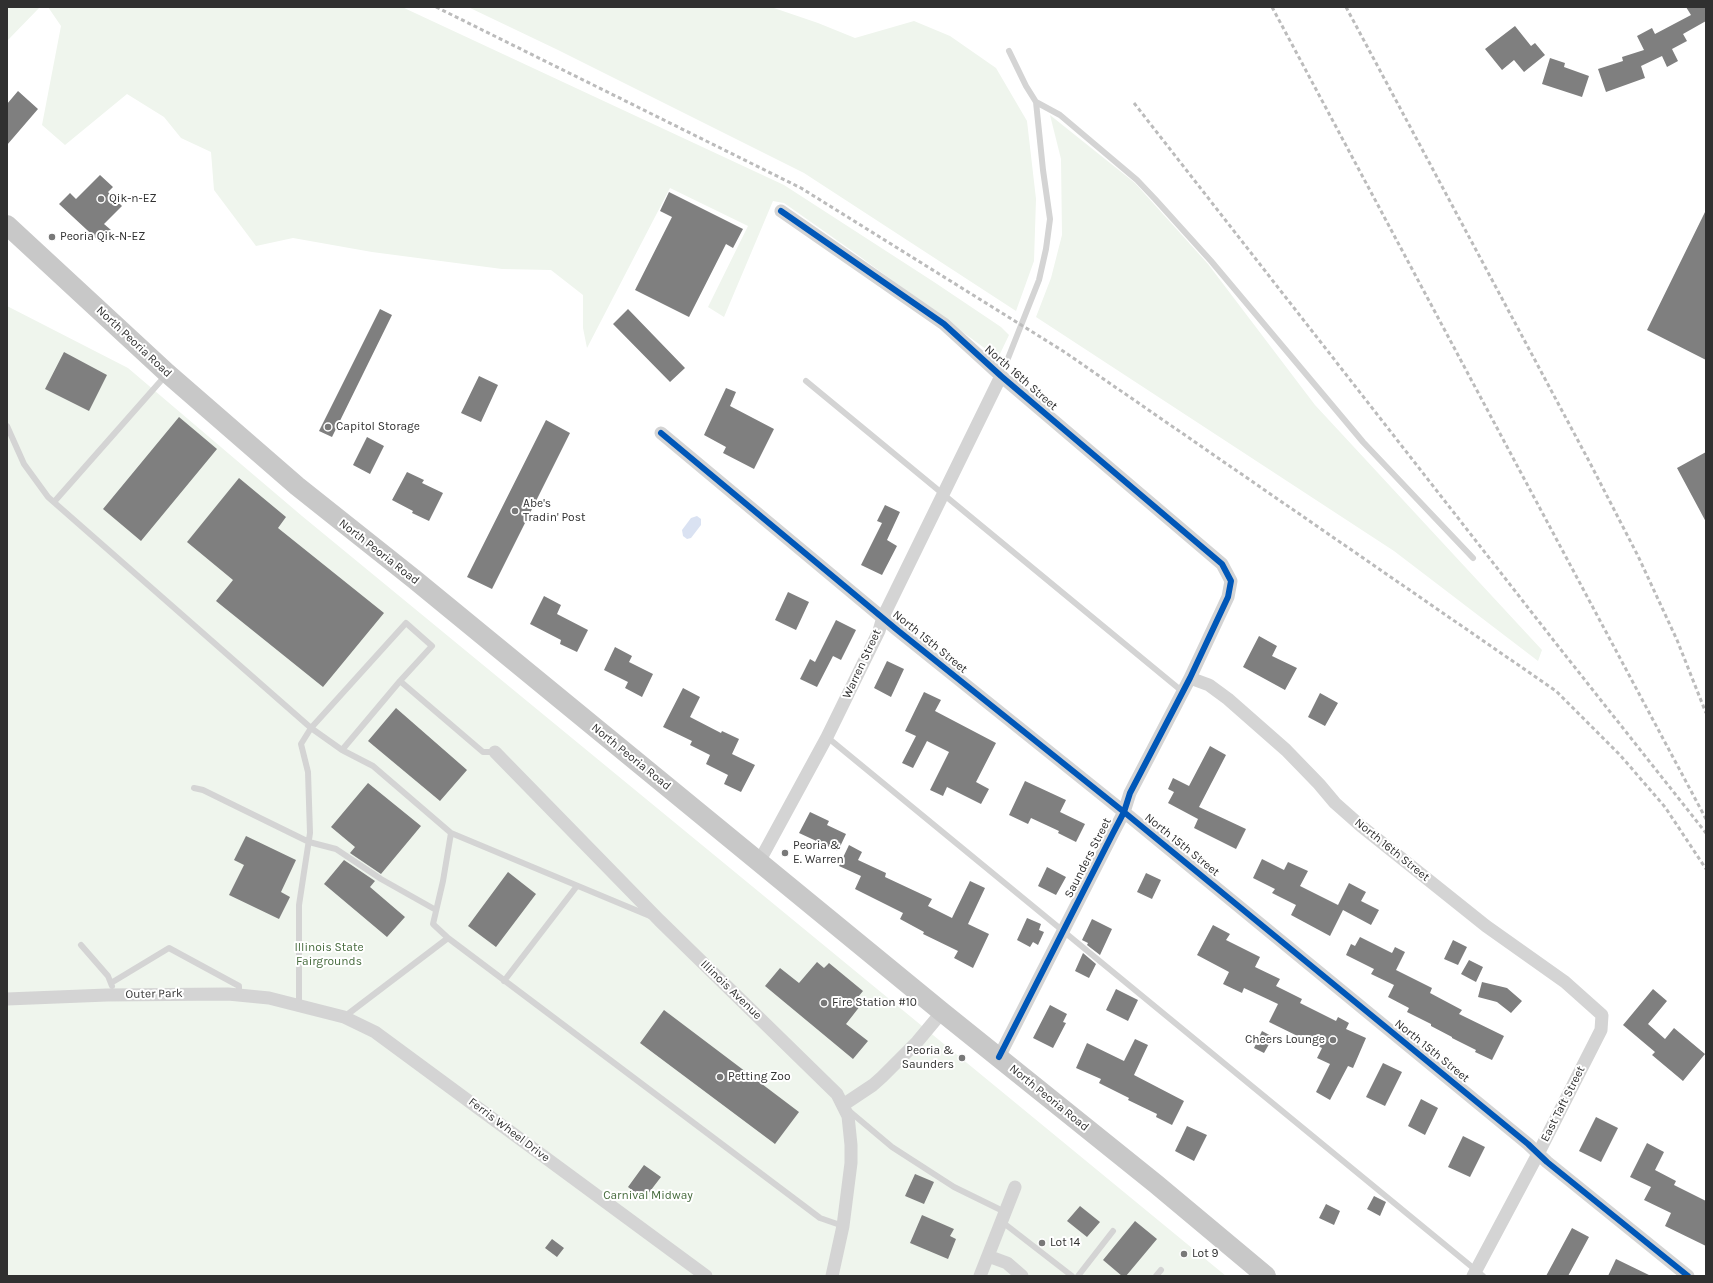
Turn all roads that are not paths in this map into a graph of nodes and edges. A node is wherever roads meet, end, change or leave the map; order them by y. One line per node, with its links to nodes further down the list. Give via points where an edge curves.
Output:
1 (1009, 51): 2 (lane)
2 (1036, 102): 6 (lane, via 1050,219 1040,280); 12 (lane, via 1066,120 1131,175 1155,199 1211,261 1363,442)
3 (781, 211): 6 (street, North 16th Street, via 944,324)
4 (7, 225): 5 (main road, North Peoria Road)
5 (167, 373): 11 (lane); 26 (main road, North Peoria Road, via 297,486)
6 (1001, 376): 10 (street, Warren Street); 13 (street, North 16th Street, via 1222,564)
7 (806, 381): 10 (lane)
8 (7, 426): 11 (lane, via 24,464)
9 (661, 433): 14 (street, North 15th Street)
10 (944, 494): 14 (street, Warren Street); 17 (lane)
11 (54, 502): 18 (lane)
12 (1473, 558)
13 (1231, 581): 15 (street, Saunders Street, via 1228,598)
14 (883, 617): 19 (street, Warren Street, via 879,631); 23 (street, North 15th Street)
15 (1190, 678): 17 (street, Saunders Street); 39 (street, North 16th Street, via 1209,685 1228,699 1286,750 1335,803 1361,826 1486,926 1565,982)
16 (400, 681): 18 (lane, via 432,646 406,624); 20 (lane); 21 (lane, via 483,752)
17 (1183, 692): 23 (street, Saunders Street, via 1130,793)
18 (311, 728): 20 (lane); 25 (lane, via 302,744 308,772)
19 (827, 737): 26 (street, Warren Street); 30 (lane)
20 (342, 750): 24 (lane, via 373,766)
21 (495, 752): 29 (street, Illinois Avenue)
22 (194, 788): 25 (lane, via 203,790)
23 (1124, 812): 30 (street, Saunders Street); 43 (street, North 15th Street)
24 (451, 833): 27 (lane); 28 (lane)
25 (309, 842): 28 (lane, via 336,848 366,870); 37 (lane, via 299,905)
26 (759, 862): 38 (main road, North Peoria Road)
27 (577, 886): 29 (lane); 33 (lane)
28 (436, 910): 31 (lane, via 433,924)
29 (659, 920): 42 (street, Illinois Avenue, via 837,1094)
30 (1063, 932): 41 (street, Saunders Street); 50 (lane)
31 (448, 938): 33 (lane); 40 (lane)
32 (80, 945): 34 (lane, via 108,976)
33 (504, 980): 46 (lane, via 820,1218)
34 (114, 989): 35 (street, Outer Park); 35 (lane, via 169,948 239,986); 36 (street, Outer Park)
35 (240, 994): 37 (street, Outer Park, via 269,998)
36 (7, 999)
37 (299, 1007): 40 (street, Ferris Wheel Drive)
38 (942, 1012): 41 (main road, North Peoria Road); 42 (street, via 885,1074)
39 (1602, 1015): 43 (street, East Taft Street, via 1601,1030)
40 (344, 1017): 51 (street, Ferris Wheel Drive, via 375,1032)
41 (999, 1057): 58 (main road, North Peoria Road)
42 (843, 1104): 45 (lane, via 892,1147); 46 (street, Illinois Avenue, via 848,1116 851,1145)
43 (1538, 1154): 50 (street, East Taft Street); 59 (street, North 15th Street)
44 (1015, 1187): 45 (street)
45 (1003, 1216): 48 (street); 55 (lane)
46 (843, 1226): 52 (street, Illinois Avenue)
47 (1114, 1231): 56 (lane)
48 (988, 1256): 53 (street); 54 (street, via 1007,1263)
49 (1161, 1270): 57 (lane)
50 (1478, 1274)
51 (706, 1276)
52 (832, 1276)
53 (980, 1276)
54 (1022, 1276)
55 (1072, 1276)
56 (1078, 1276)
57 (1156, 1276)
58 (1266, 1276)
59 (1688, 1276)

